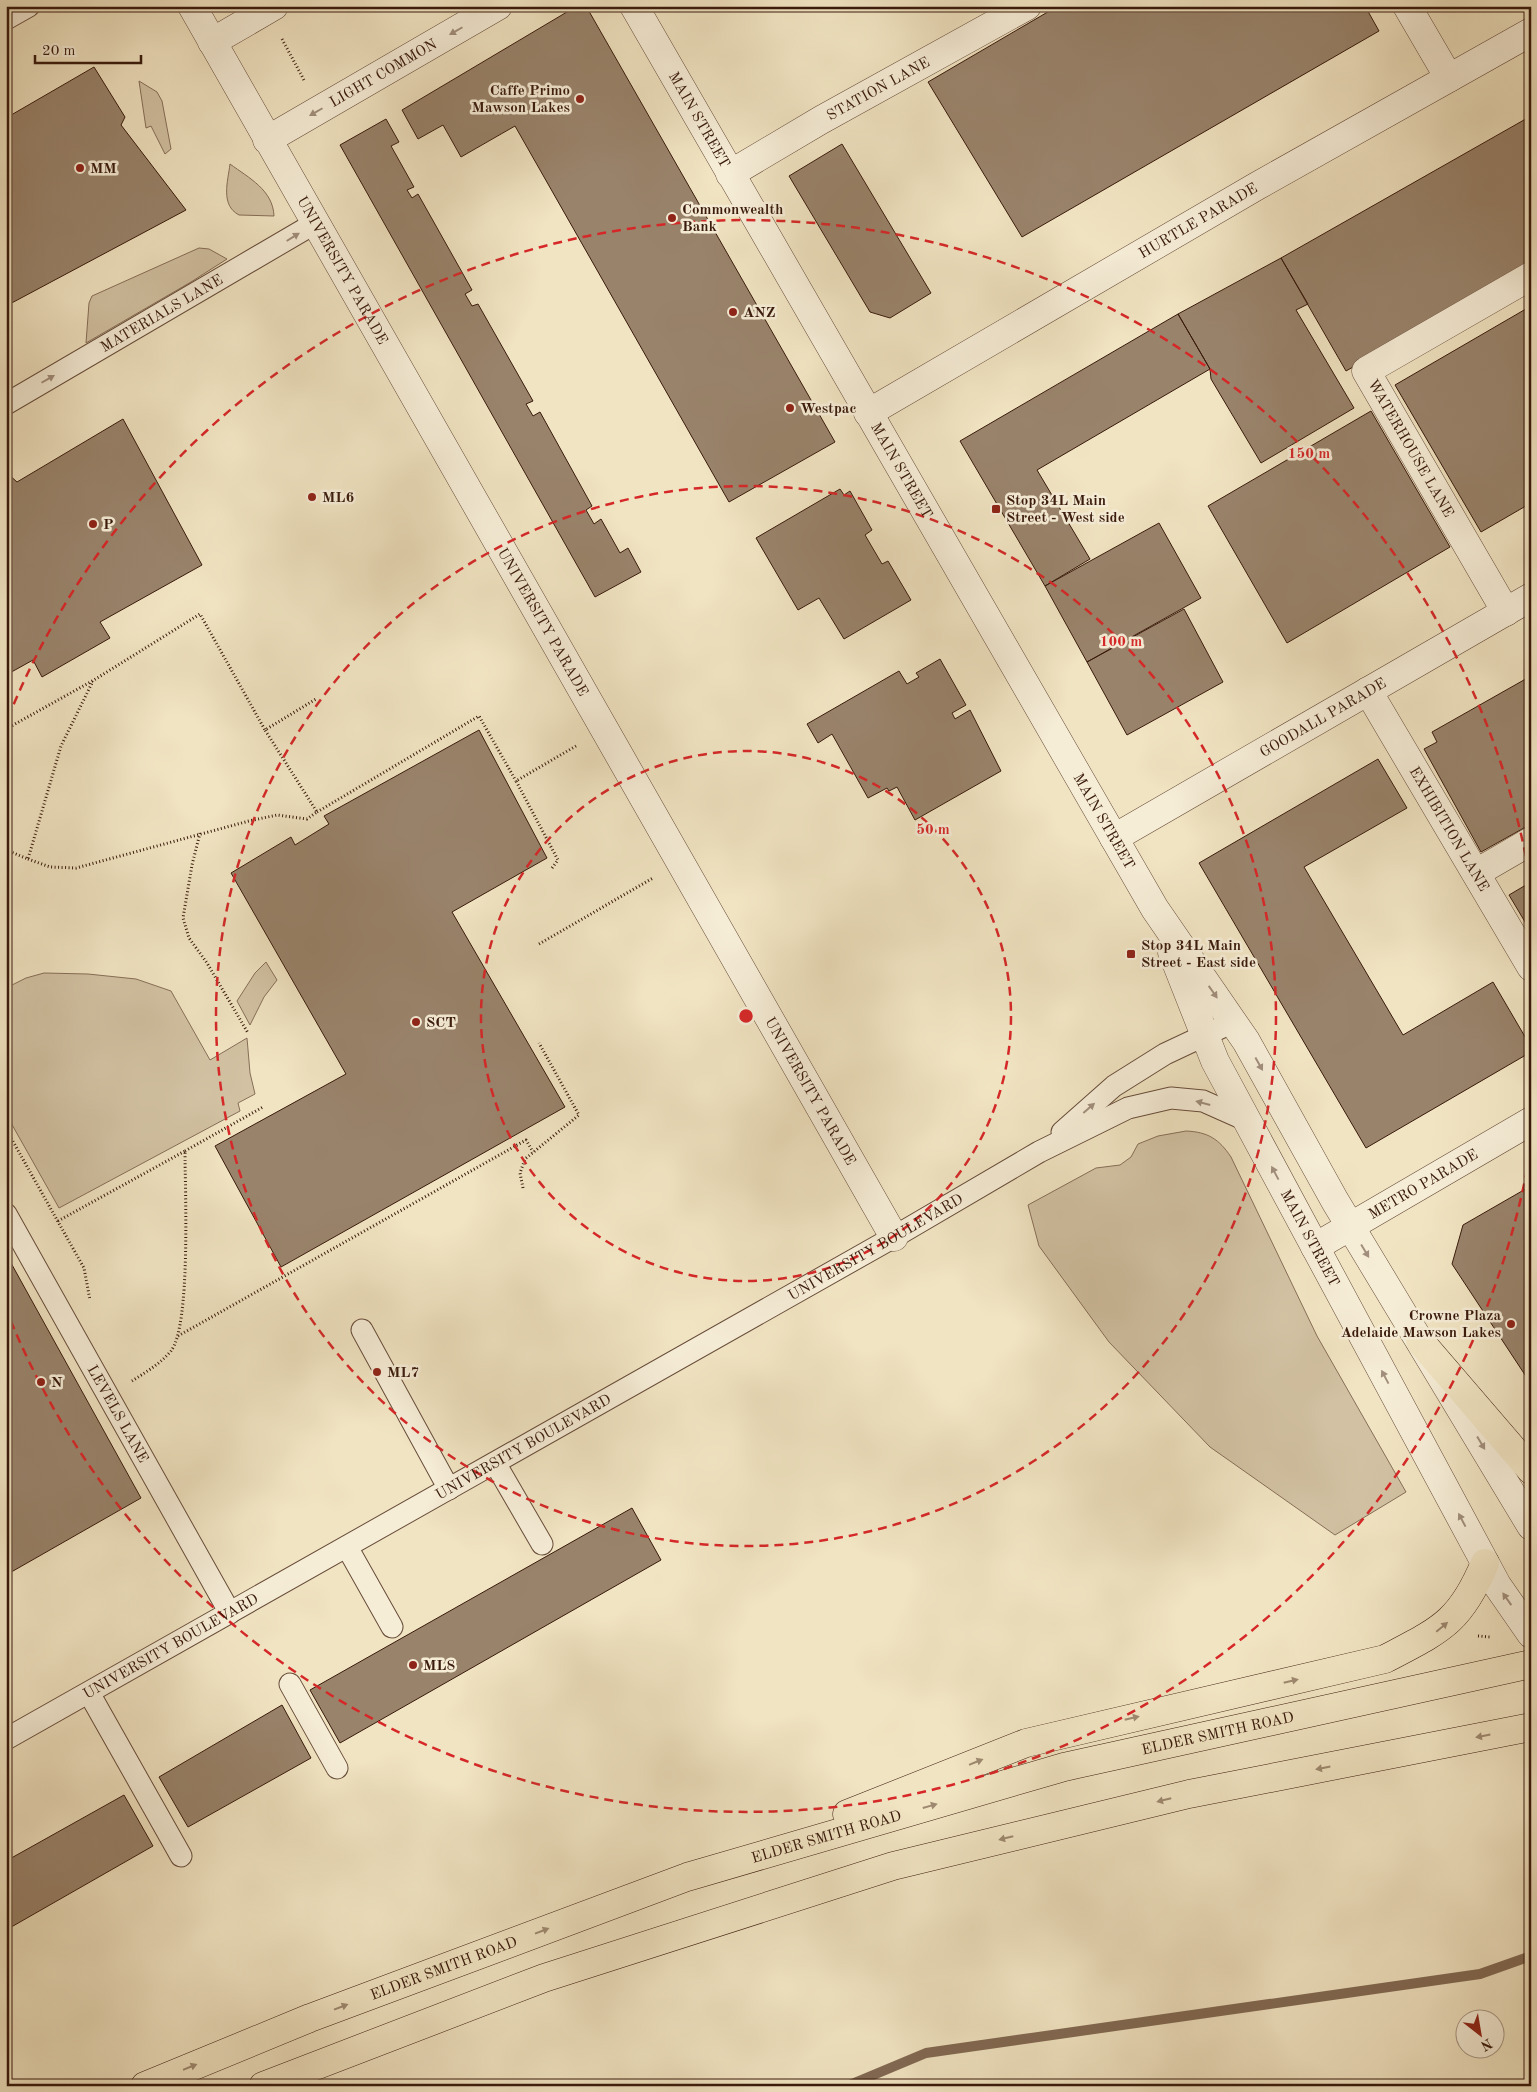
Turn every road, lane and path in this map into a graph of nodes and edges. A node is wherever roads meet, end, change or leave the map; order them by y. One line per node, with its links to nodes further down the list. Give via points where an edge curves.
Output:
1 (29, 6): 8 (lane)
2 (192, 6): 11 (street, UNIVERSITY PARADE)
3 (274, 6): 11 (street)
4 (498, 6): 14 (street, LIGHT COMMON, one-way to 14)
5 (634, 6): 15 (street, MAIN STREET)
6 (1027, 6): 15 (street, STATION LANE)
7 (1406, 6): 12 (street)
8 (6, 19)
9 (1531, 32): 12 (street, HURTLE PARADE)
10 (279, 35): 13 (path)
11 (212, 42): 14 (street, UNIVERSITY PARADE)
12 (1449, 78): 19 (street, HURTLE PARADE)
13 (307, 85)
14 (267, 140): 16 (street, UNIVERSITY PARADE)
15 (730, 174): 19 (street, MAIN STREET)
16 (317, 222): 18 (lane, MATERIALS LANE, one-way to 16); 27 (street, UNIVERSITY PARADE)
17 (1531, 276): 21 (street, WATERHOUSE LANE, via 1366,371)
18 (6, 404)
19 (868, 413): 31 (street, MAIN STREET)
20 (1531, 597): 21 (street, GOODALL PARADE)
21 (1506, 612): 23 (street, GOODALL PARADE)
22 (94, 680): 25 (path); 26 (path, via 200,614); 34 (path, via 61,746)
23 (1368, 691): 31 (street, GOODALL PARADE); 37 (street, EXHIBITION LANE)
24 (316, 699): 26 (path)
25 (6, 729)
26 (264, 730): 29 (path)
27 (605, 730): 28 (path); 35 (street, UNIVERSITY PARADE)
28 (516, 780): 29 (path, via 479,716); 36 (path, via 558,860)
29 (317, 812): 30 (path, via 307,819 277,815)
30 (201, 833): 34 (path, via 76,868 50,867); 42 (path, via 183,918 189,938)
31 (1114, 838): 38 (street, MAIN STREET)
32 (1531, 841): 37 (street)
33 (6, 850): 34 (path)
34 (28, 859)
35 (680, 862): 39 (path); 56 (street, UNIVERSITY PARADE)
36 (552, 868)
37 (1476, 873): 40 (street, EXHIBITION LANE)
38 (1155, 909): 41 (street, MAIN STREET, one-way to 41); 43 (street, MAIN STREET)
39 (539, 944)
40 (1531, 967)
41 (1233, 1022): 43 (lane, UNIVERSITY BOULEVARD); 55 (street, MAIN STREET, one-way to 55)
42 (248, 1032)
43 (1204, 1036): 47 (street, MAIN STREET); 51 (lane, UNIVERSITY BOULEVARD, one-way to 43, via 1114,1086 1165,1054)
44 (539, 1043): 50 (path, via 579,1115)
45 (263, 1106): 49 (path)
46 (1531, 1121): 55 (street, METRO PARADE)
47 (1248, 1122): 51 (lane, UNIVERSITY BOULEVARD, one-way to 51, via 1203,1101 1171,1098 1128,1108); 57 (street, MAIN STREET, one-way to 47)
48 (6, 1129): 54 (path)
49 (185, 1151): 54 (path); 60 (path, via 184,1290)
50 (533, 1152): 52 (path, via 525,1159 520,1173); 60 (path, via 526,1140)
51 (1040, 1152): 56 (lane, UNIVERSITY BOULEVARD)
52 (523, 1188)
53 (6, 1214): 70 (lane, LEVELS LANE)
54 (58, 1221): 58 (path, via 84,1268)
55 (1350, 1226): 57 (street, METRO PARADE); 61 (street, MAIN STREET, one-way to 61)
56 (894, 1237): 63 (lane, UNIVERSITY BOULEVARD)
57 (1315, 1246): 69 (street, MAIN STREET, one-way to 57)
58 (90, 1303)
59 (362, 1330): 65 (lane)
60 (178, 1336): 62 (path, via 172,1350 154,1368)
61 (1420, 1341): 64 (main road); 66 (street, MAIN STREET, one-way to 66)
62 (128, 1383)
63 (495, 1463): 65 (lane, UNIVERSITY BOULEVARD); 67 (lane)
64 (1531, 1470)
65 (449, 1489): 68 (lane, UNIVERSITY BOULEVARD)
66 (1531, 1526)
67 (542, 1544)
68 (347, 1547): 70 (lane, UNIVERSITY BOULEVARD); 71 (lane)
69 (1486, 1563): 72 (street, MAIN STREET, one-way to 69); 80 (main road, one-way to 69, via 1026,1743 1385,1659 1436,1632 1456,1615 1474,1589)
70 (230, 1613): 75 (lane, UNIVERSITY BOULEVARD)
71 (392, 1627)
72 (1531, 1634)
73 (1531, 1664): 80 (main road, ELDER SMITH ROAD, one-way to 73, via 1064,1766)
74 (290, 1684): 78 (lane)
75 (89, 1692): 77 (lane, UNIVERSITY BOULEVARD); 79 (lane)
76 (1531, 1727): 82 (main road, one-way to 82, via 1189,1794 893,1866 544,1978)
77 (6, 1740)
78 (337, 1768)
79 (181, 1856)
80 (687, 1877): 81 (main road, ELDER SMITH ROAD, one-way to 80, via 310,2018)
81 (145, 2086)
82 (263, 2086)

